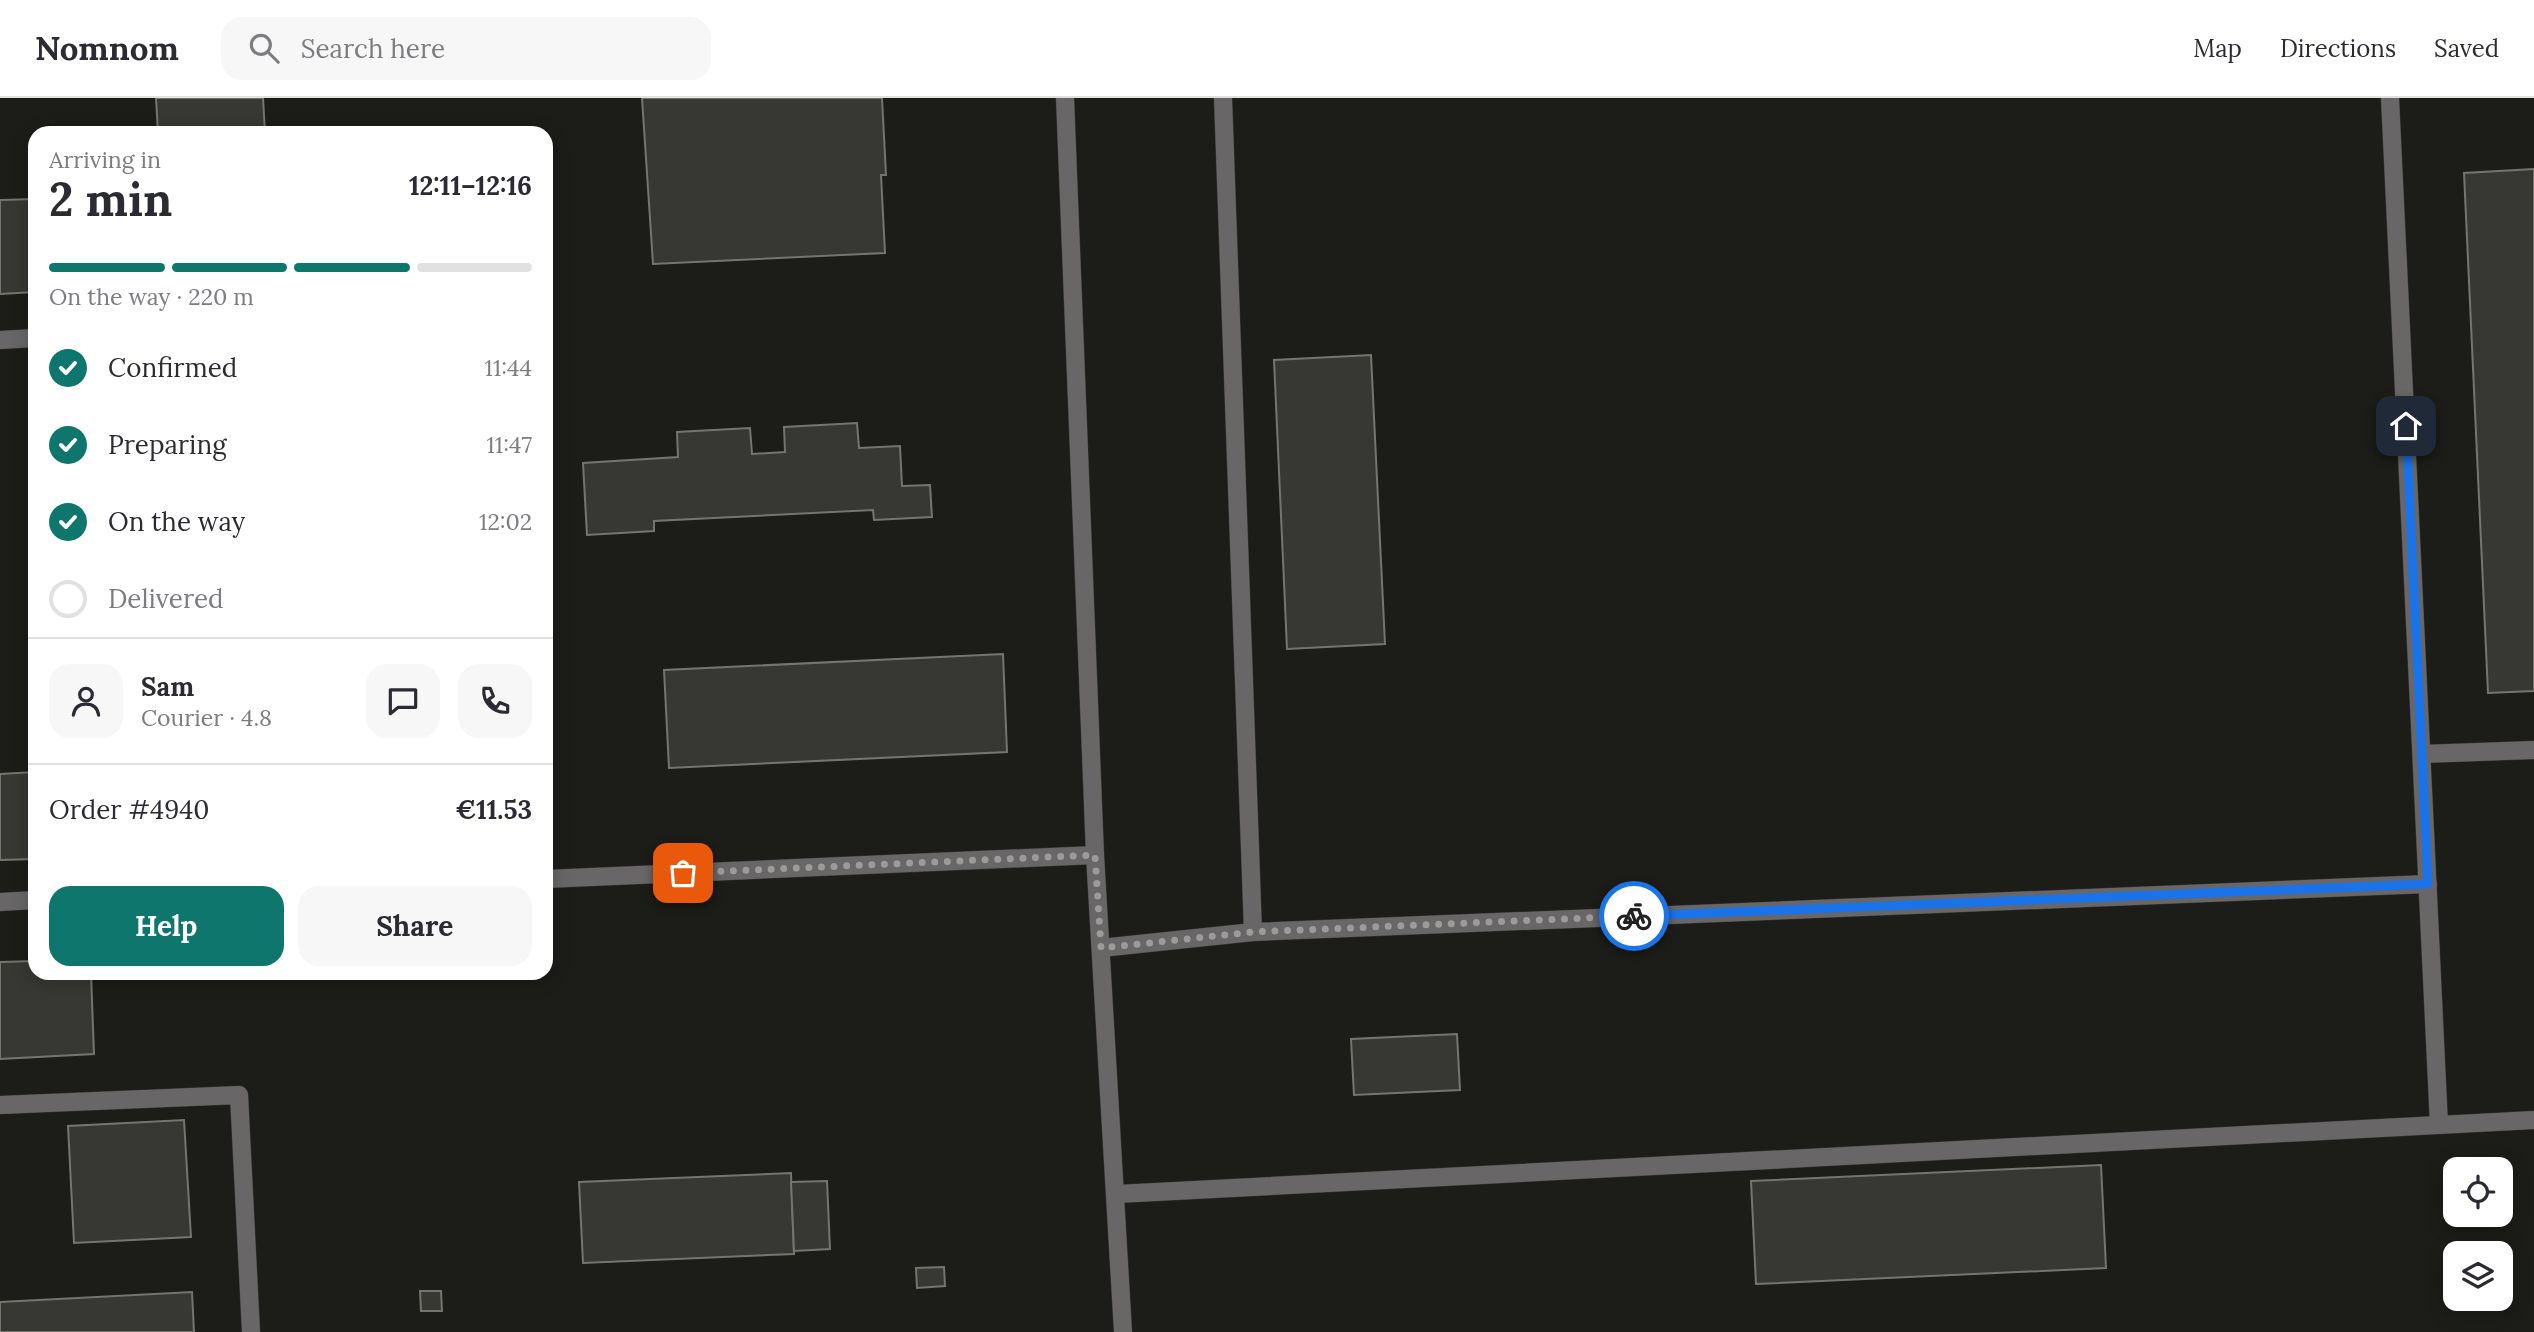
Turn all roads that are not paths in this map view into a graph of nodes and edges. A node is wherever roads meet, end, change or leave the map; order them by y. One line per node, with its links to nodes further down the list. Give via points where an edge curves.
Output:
1 (1065, 98): 8 (lane)
2 (1223, 98): 13 (lane)
3 (2390, 98): 7 (lane)
4 (28, 338): 5 (lane)
5 (0, 340)
6 (2534, 750): 7 (lane)
7 (2421, 754): 10 (lane)
8 (1095, 855): 9 (lane); 14 (lane)
9 (553, 879)
10 (2428, 884): 13 (lane); 17 (lane)
11 (28, 900): 12 (lane)
12 (0, 902)
13 (1253, 932): 14 (lane)
14 (1101, 948): 18 (lane)
15 (0, 1105): 19 (lane, via 239,1095)
16 (2534, 1120): 17 (lane)
17 (2439, 1125): 18 (lane)
18 (1116, 1194): 20 (lane)
19 (251, 1332)
20 (1123, 1332)

